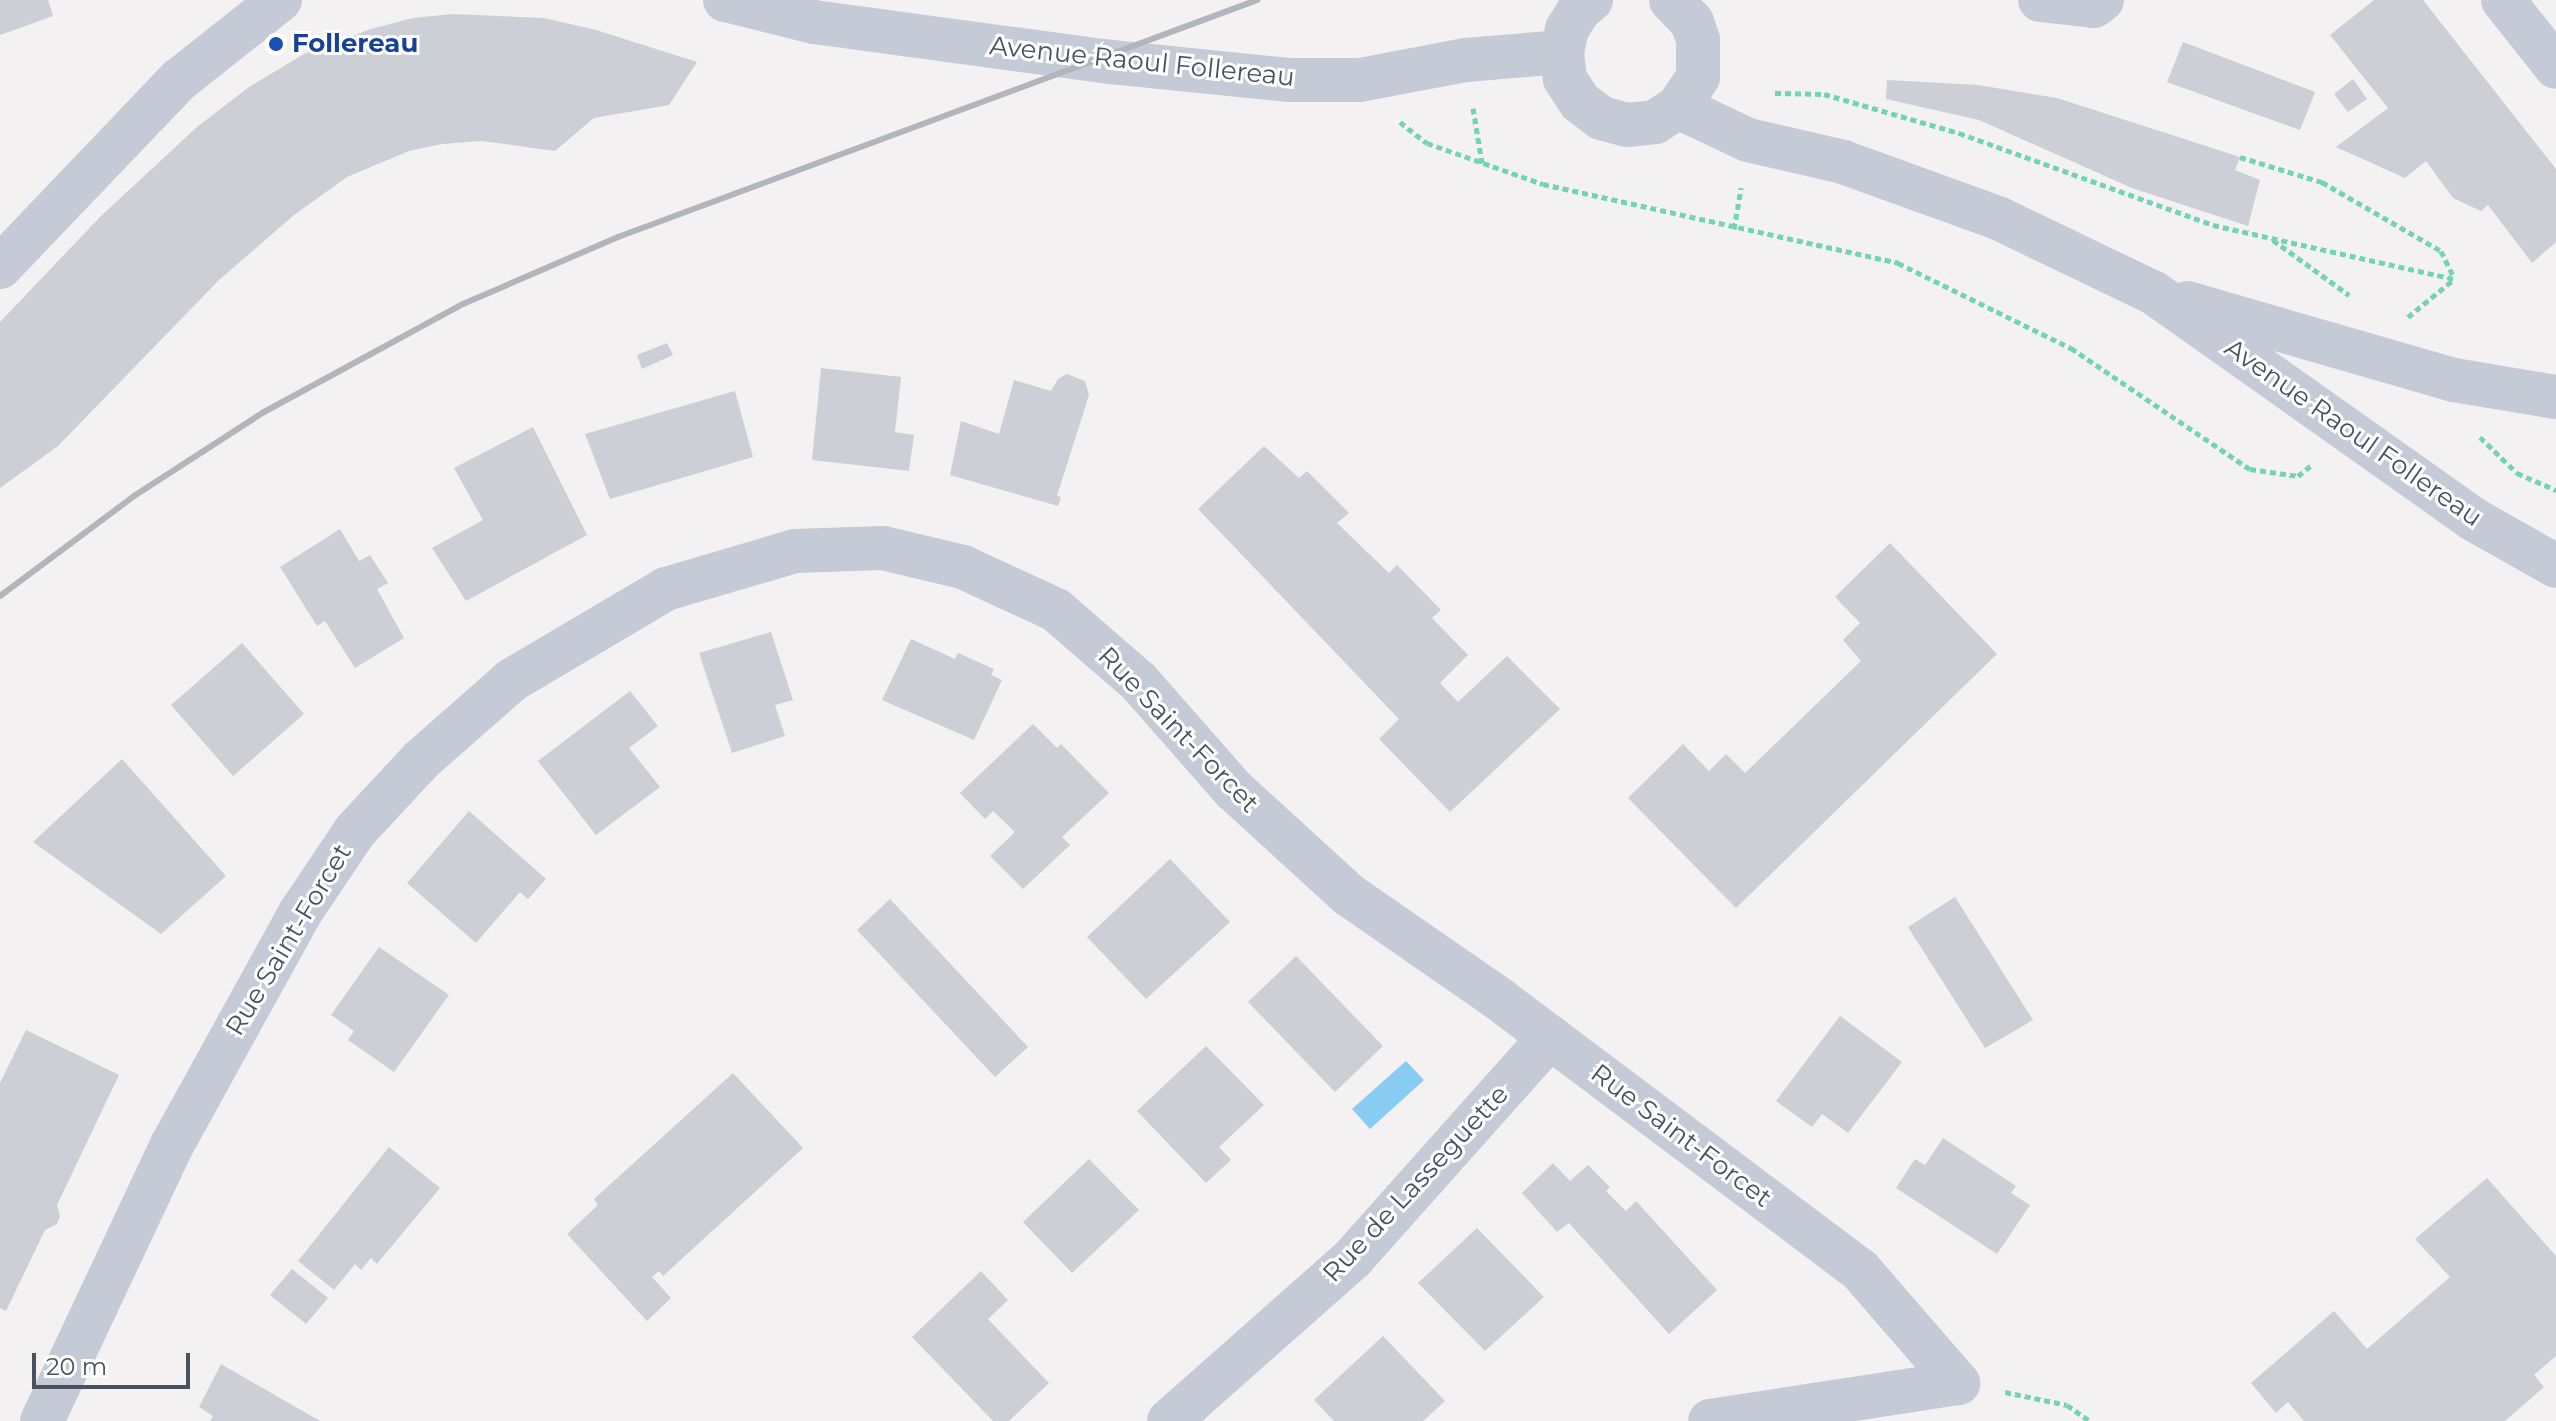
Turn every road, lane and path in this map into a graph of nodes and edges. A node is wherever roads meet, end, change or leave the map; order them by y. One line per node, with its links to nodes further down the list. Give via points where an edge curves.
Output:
1 (222, 0): 11 (street)
2 (280, 0): 11 (street)
3 (725, 0): 12 (street, Avenue Raoul Follereau, via 814,22 1102,61 1289,80)
4 (1591, 0): 9 (street, via 1567,29)
5 (2040, 0): 6 (street, via 2094,6)
6 (2102, 0)
7 (2503, 0): 10 (street)
8 (1685, 3): 13 (street, via 1701,58 1690,93)
9 (1562, 52): 12 (street, Avenue Raoul Follereau, via 1466,60); 13 (street, via 1565,79 1580,102 1601,118 1627,125 1655,122)
10 (2556, 67)
11 (179, 80): 17 (street)
12 (1360, 80): 23 (path, via 1383,108 1427,143 1543,184 1898,263 2071,348 2250,469 2298,476 2321,457)
13 (1678, 107): 14 (street, Avenue Raoul Follereau)
14 (1748, 140): 16 (path, via 1763,92 1824,94 1959,133 2213,225); 19 (street, Avenue Raoul Follereau, via 1843,162 1998,218)
15 (2240, 157): 18 (path, via 2322,182 2441,251)
16 (2270, 237): 18 (path); 20 (path)
17 (0, 267)
18 (2454, 279): 21 (path)
19 (2154, 293): 22 (street, Avenue Raoul Follereau, via 2454,380); 23 (street, Avenue Raoul Follereau)
20 (2355, 300)
21 (2400, 324)
22 (2556, 397)
23 (2336, 421): 24 (street, Avenue Raoul Follereau, via 2473,519)
24 (2556, 566)
25 (1550, 1037): 26 (street, Rue Saint-Forcet, via 1860,1270); 27 (street, Rue Saint-Forcet, via 1349,895 1234,790 1139,682 1056,610 963,567 883,548 795,551 666,589 512,680 421,760 355,831 300,913 172,1145); 28 (street, Rue de Lasseguette, via 1353,1258)
26 (1958, 1383): 29 (street); 30 (path, via 2067,1405)
27 (42, 1421)
28 (1169, 1421)
29 (1710, 1421)
30 (2090, 1421)

